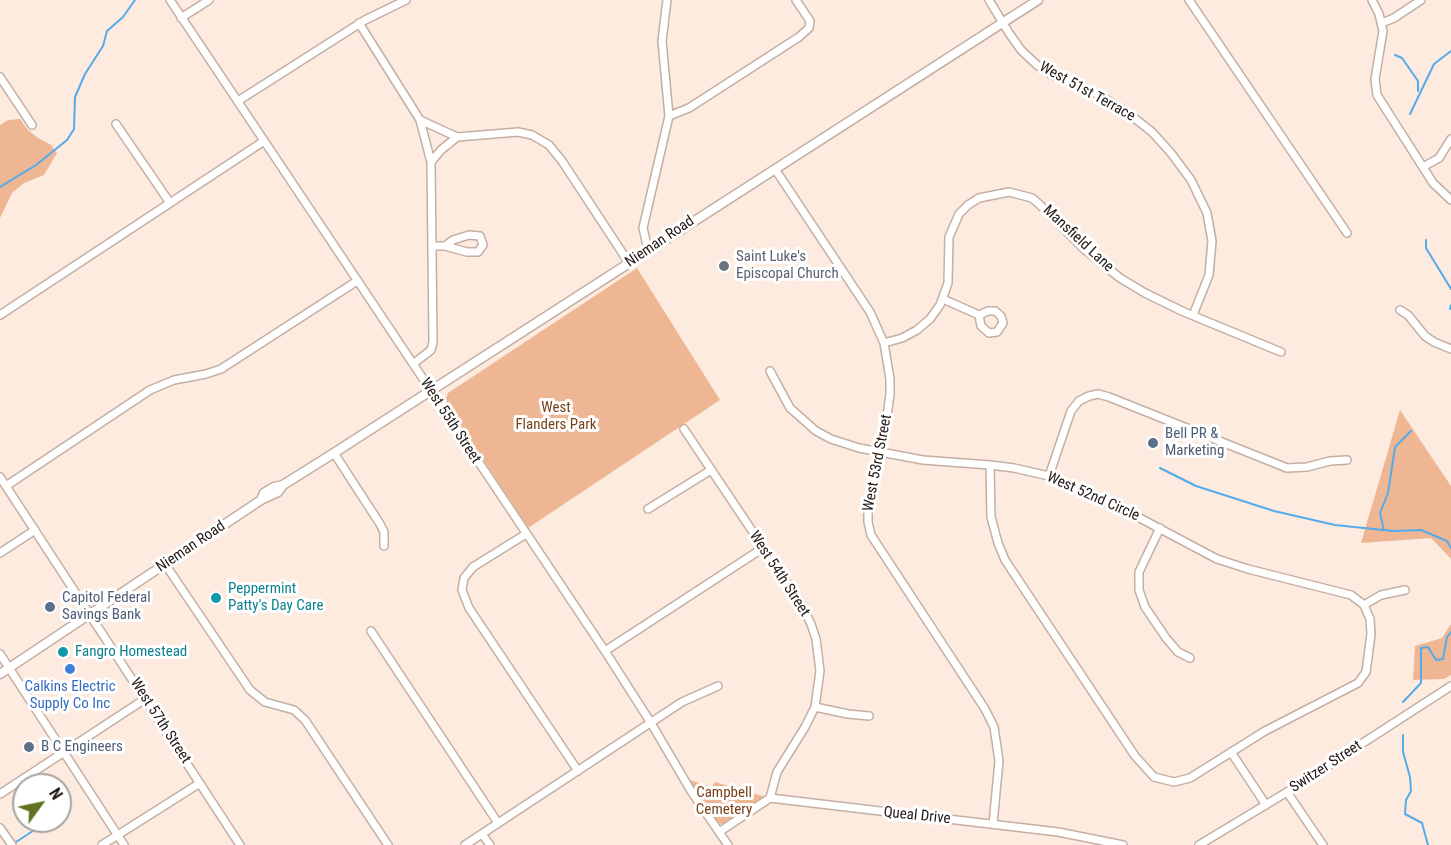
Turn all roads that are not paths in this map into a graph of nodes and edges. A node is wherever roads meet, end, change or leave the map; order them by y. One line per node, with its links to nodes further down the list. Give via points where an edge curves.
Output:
1 (170, 0): 11 (street, West 55th Street)
2 (209, 0): 11 (street)
3 (406, 0): 13 (street)
4 (667, 0): 17 (street, via 662,41)
5 (796, 0): 17 (street, via 810,21 799,37 689,108)
6 (989, 0): 12 (street, West 51st Terrace)
7 (1038, 0): 12 (main road, Nieman Road)
8 (1189, 0): 29 (street)
9 (1371, 0): 14 (street)
10 (1421, 0): 14 (street)
11 (181, 18): 16 (street, West 55th Street)
12 (1004, 22): 26 (main road, Nieman Road); 39 (street, West 51st Terrace, via 1021,50 1037,65 1099,95 1141,123 1172,153 1191,180 1207,213 1212,241 1209,275)
13 (360, 23): 16 (street); 18 (street)
14 (1382, 23): 25 (street, via 1375,78 1377,95)
15 (0, 77): 20 (street)
16 (238, 101): 23 (street, West 55th Street)
17 (669, 116): 32 (street, via 643,228)
18 (420, 120): 21 (street); 24 (street)
19 (116, 124): 28 (street)
20 (32, 125)
21 (457, 136): 24 (street); 33 (street, via 518,132 543,140 556,152)
22 (1451, 139): 25 (street, via 1439,158)
23 (264, 141): 28 (street); 34 (street, West 55th Street)
24 (431, 162): 30 (street)
25 (1423, 167): 27 (street)
26 (775, 169): 32 (main road, Nieman Road); 40 (street, West 53rd Street, via 870,312)
27 (1451, 200)
28 (170, 203): 37 (street)
29 (1347, 233)
30 (432, 246): 31 (street); 43 (street, via 433,342 431,350)
31 (445, 246): 31 (street, via 478,252 483,245 480,236 469,235)
32 (648, 250): 33 (main road, Nieman Road)
33 (629, 263): 45 (main road, Nieman Road)
34 (357, 281): 43 (street, West 55th Street); 54 (street, via 221,369 150,390)
35 (944, 299): 38 (street); 39 (street, Mansfield Lane, via 949,237 955,220 979,198 1009,192 1032,198 1120,278); 40 (street, Mansfield Lane, via 917,330)
36 (1400, 310): 41 (street, via 1425,336)
37 (0, 315)
38 (979, 315)
39 (1193, 315): 42 (street, Mansfield Lane)
40 (884, 343): 47 (street, West 53rd Street, via 890,394)
41 (1451, 349)
42 (1281, 352)
43 (413, 364): 45 (street, West 55th Street)
44 (770, 371): 47 (street, West 52nd Circle, via 790,408 816,431 848,446)
45 (429, 390): 48 (main road, Nieman Road); 58 (street, West 55th Street)
46 (684, 429): 51 (street, West 54th Street)
47 (879, 452): 50 (street, West 52nd Circle); 87 (street, West 53rd Street, via 868,505 871,535 994,727 999,761)
48 (334, 453): 59 (street, via 380,524); 62 (main road, Nieman Road)
49 (1347, 460): 52 (street, via 1287,468 1098,394 1079,401 1071,411)
50 (990, 465): 52 (street, West 52nd Circle); 79 (street, via 991,517 1001,550 1146,770 1163,781 1174,782 1190,778)
51 (711, 470): 55 (street); 60 (street, West 54th Street)
52 (1049, 476): 56 (street, West 52nd Circle)
53 (0, 477): 54 (street, West 57th Street)
54 (6, 486): 57 (street, West 57th Street)
55 (648, 509)
56 (1160, 528): 64 (street, West 52nd Circle, via 1224,562 1351,595); 69 (street, via 1139,572 1139,590 1148,612 1172,647)
57 (35, 530): 61 (street); 65 (street, West 57th Street)
58 (526, 534): 67 (street, West 55th Street); 80 (street, via 473,567 464,578 462,590 469,608)
59 (384, 546)
60 (763, 548): 67 (street); 75 (street, West 54th Street, via 811,624 816,639 820,663)
61 (0, 553)
62 (165, 564): 65 (main road, Nieman Road); 97 (street, via 250,690 265,702 294,710 305,720)
63 (1405, 590): 64 (street, via 1381,595)
64 (1364, 605): 79 (street, via 1371,633 1366,672 1358,683)
65 (91, 614): 70 (main road, Nieman Road); 74 (street, West 57th Street)
66 (371, 631): 86 (street)
67 (605, 651): 77 (street, West 55th Street)
68 (0, 654): 70 (street)
69 (1190, 658)
70 (9, 668): 71 (main road, Nieman Road); 78 (street)
71 (0, 674)
72 (718, 686): 77 (street, via 682,702)
73 (1451, 686): 82 (street, Switzer Street)
74 (145, 699): 78 (street); 81 (street, West 57th Street)
75 (815, 706): 76 (street); 84 (street, West 54th Street, via 777,772)
76 (869, 716)
77 (651, 723): 80 (street); 89 (street, West 55th Street)
78 (64, 752): 83 (street); 91 (street)
79 (1231, 752): 85 (street)
80 (578, 771): 86 (street)
81 (200, 783): 91 (street); 96 (street, West 57th Street)
82 (1287, 792): 85 (street, Switzer Street); 104 (street)
83 (0, 794)
84 (770, 798): 87 (street, Queal Drive); 89 (street)
85 (1266, 805): 92 (street, Switzer Street)
86 (498, 823): 90 (street)
87 (993, 824): 101 (street, Queal Drive)
88 (0, 828): 93 (street)
89 (718, 832): 100 (street, West 55th Street)
90 (482, 834): 98 (street); 99 (street)
91 (117, 835): 94 (street); 95 (street)
92 (1212, 837): 102 (street, Switzer Street); 103 (street)
93 (12, 845)
94 (102, 845)
95 (124, 845)
96 (240, 845)
97 (388, 845)
98 (465, 845)
99 (490, 845)
100 (728, 845)
101 (1123, 845)
102 (1199, 845)
103 (1217, 845)
104 (1323, 845)

